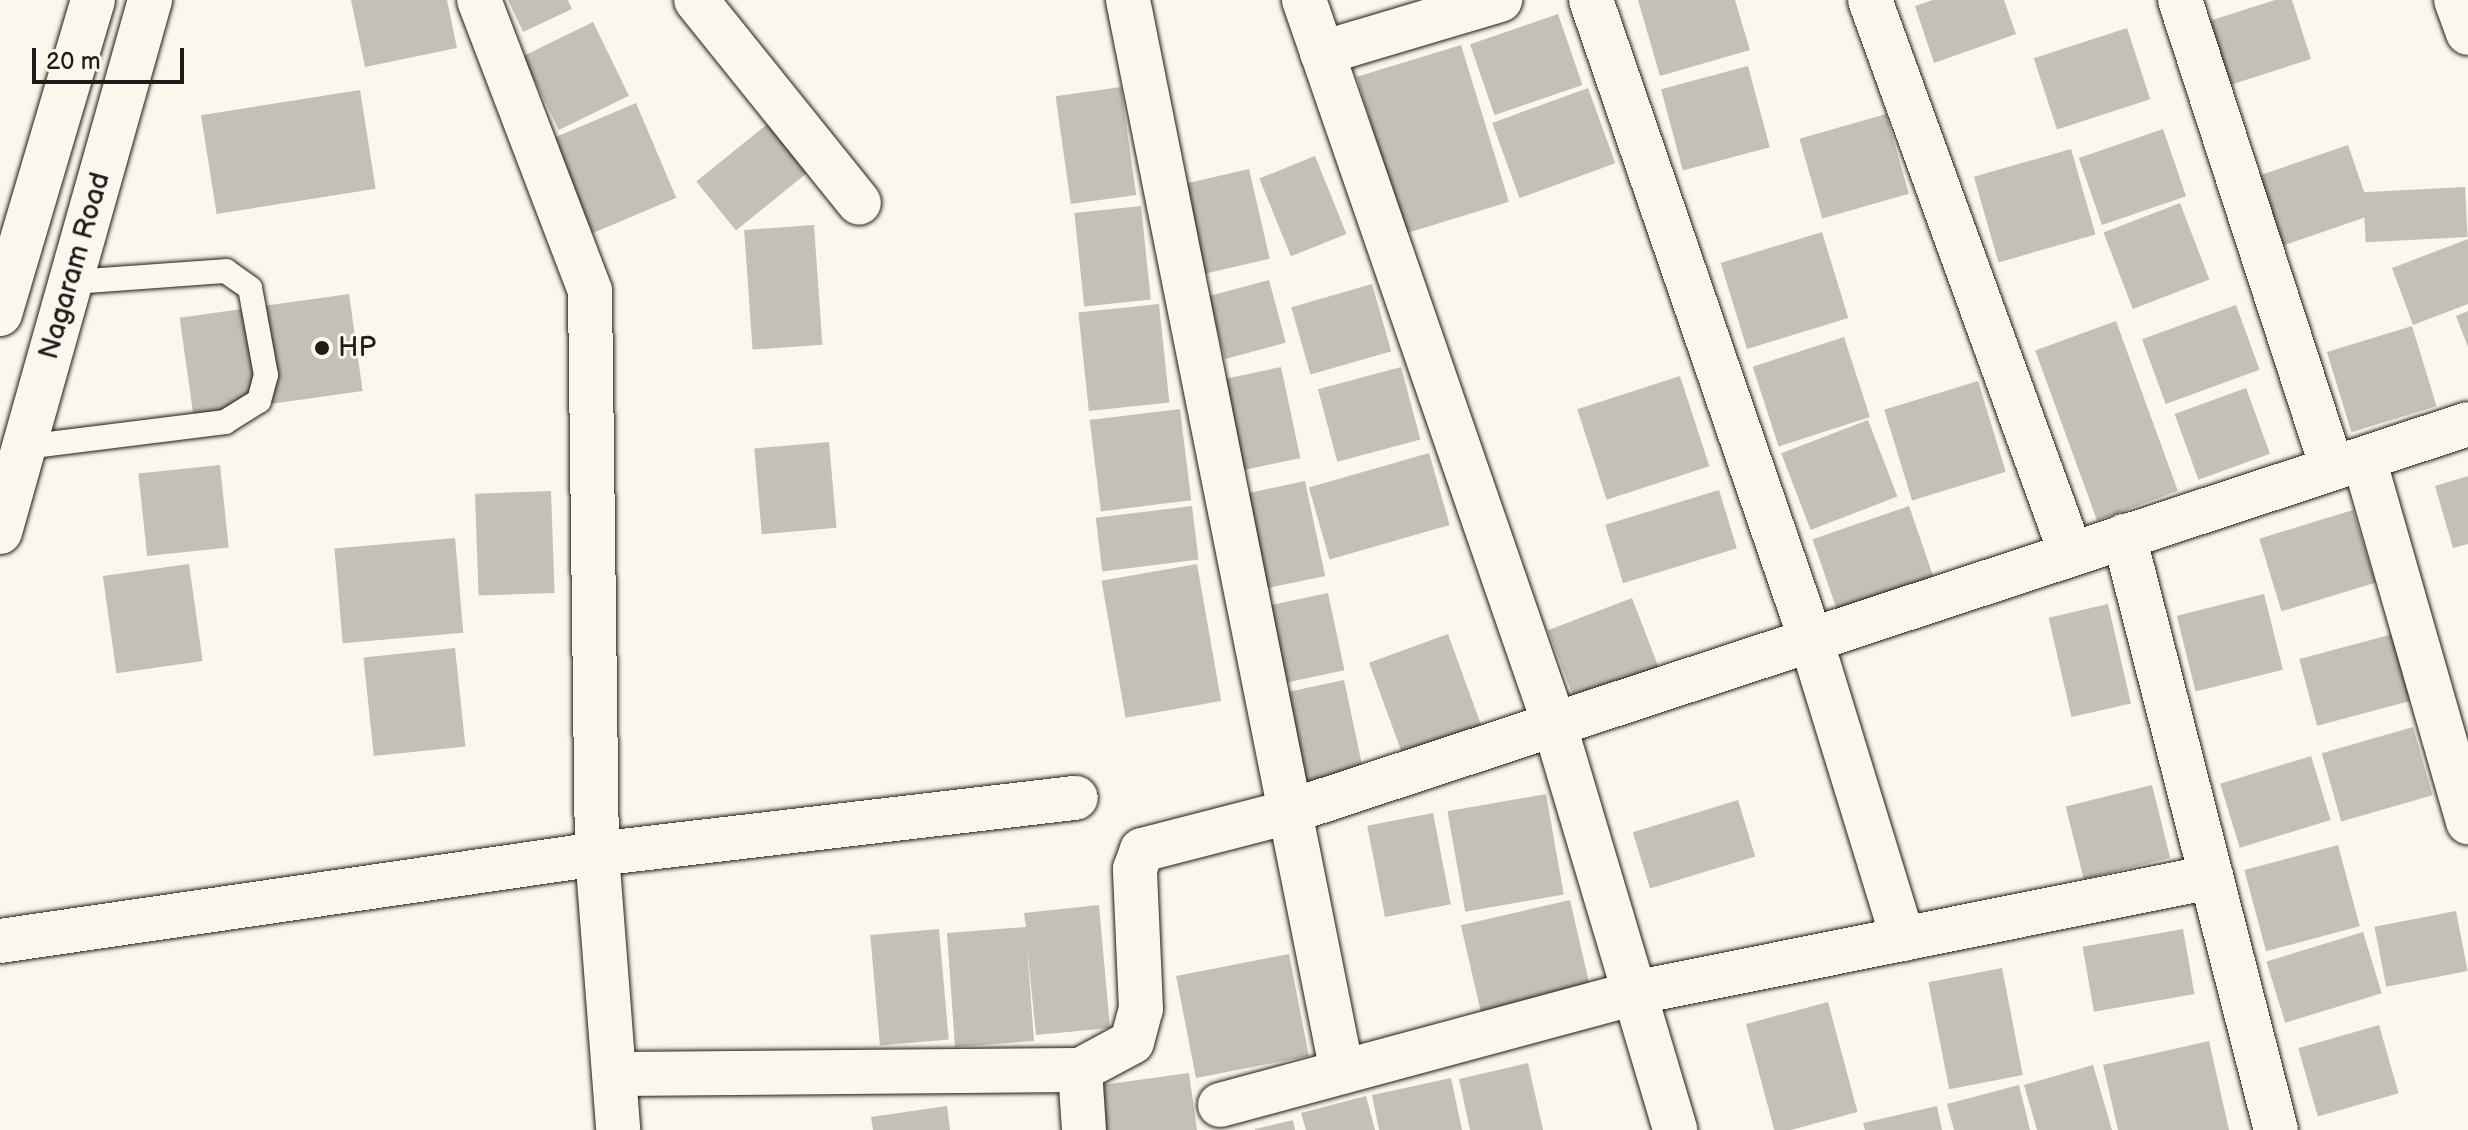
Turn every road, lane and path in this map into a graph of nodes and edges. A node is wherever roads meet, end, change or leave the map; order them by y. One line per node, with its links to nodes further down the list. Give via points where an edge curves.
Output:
1 (93, 0): 16 (street, Nagaram Road)
2 (150, 0): 15 (street, Nagaram Road)
3 (479, 0): 28 (street, via 590,291)
4 (696, 0): 14 (street)
5 (1128, 0): 26 (street)
6 (1304, 0): 13 (street)
7 (1500, 0): 13 (street)
8 (1591, 0): 23 (street)
9 (1870, 0): 22 (street)
10 (2180, 0): 19 (street)
11 (2456, 0): 12 (street)
12 (2468, 33)
13 (1322, 53): 24 (street)
14 (859, 203)
15 (71, 282): 18 (street, Nagaram Road); 18 (lane, via 226,271 250,288 266,375 259,401 225,422)
16 (0, 314)
17 (2468, 424): 19 (street)
18 (25, 447): 20 (street, Nagaram Road)
19 (2348, 464): 21 (street); 27 (street)
20 (0, 532)
21 (2124, 536): 22 (street); 29 (street)
22 (2071, 554): 23 (street)
23 (1811, 640): 24 (street); 30 (street)
24 (1554, 723): 26 (street); 32 (street)
25 (1076, 798): 28 (street)
26 (1285, 813): 33 (street, via 1142,850 1135,869 1141,1009 1132,1042); 34 (street)
27 (2468, 822)
28 (597, 854): 31 (street); 35 (street)
29 (2211, 877): 30 (street); 40 (street)
30 (1903, 939): 32 (street)
31 (0, 941)
32 (1634, 993): 34 (street); 39 (street)
33 (1080, 1070): 35 (street); 38 (street)
34 (1342, 1072): 36 (street)
35 (616, 1074): 37 (street)
36 (1220, 1105)
37 (618, 1130)
38 (1084, 1130)
39 (1675, 1130)
40 (2276, 1130)

